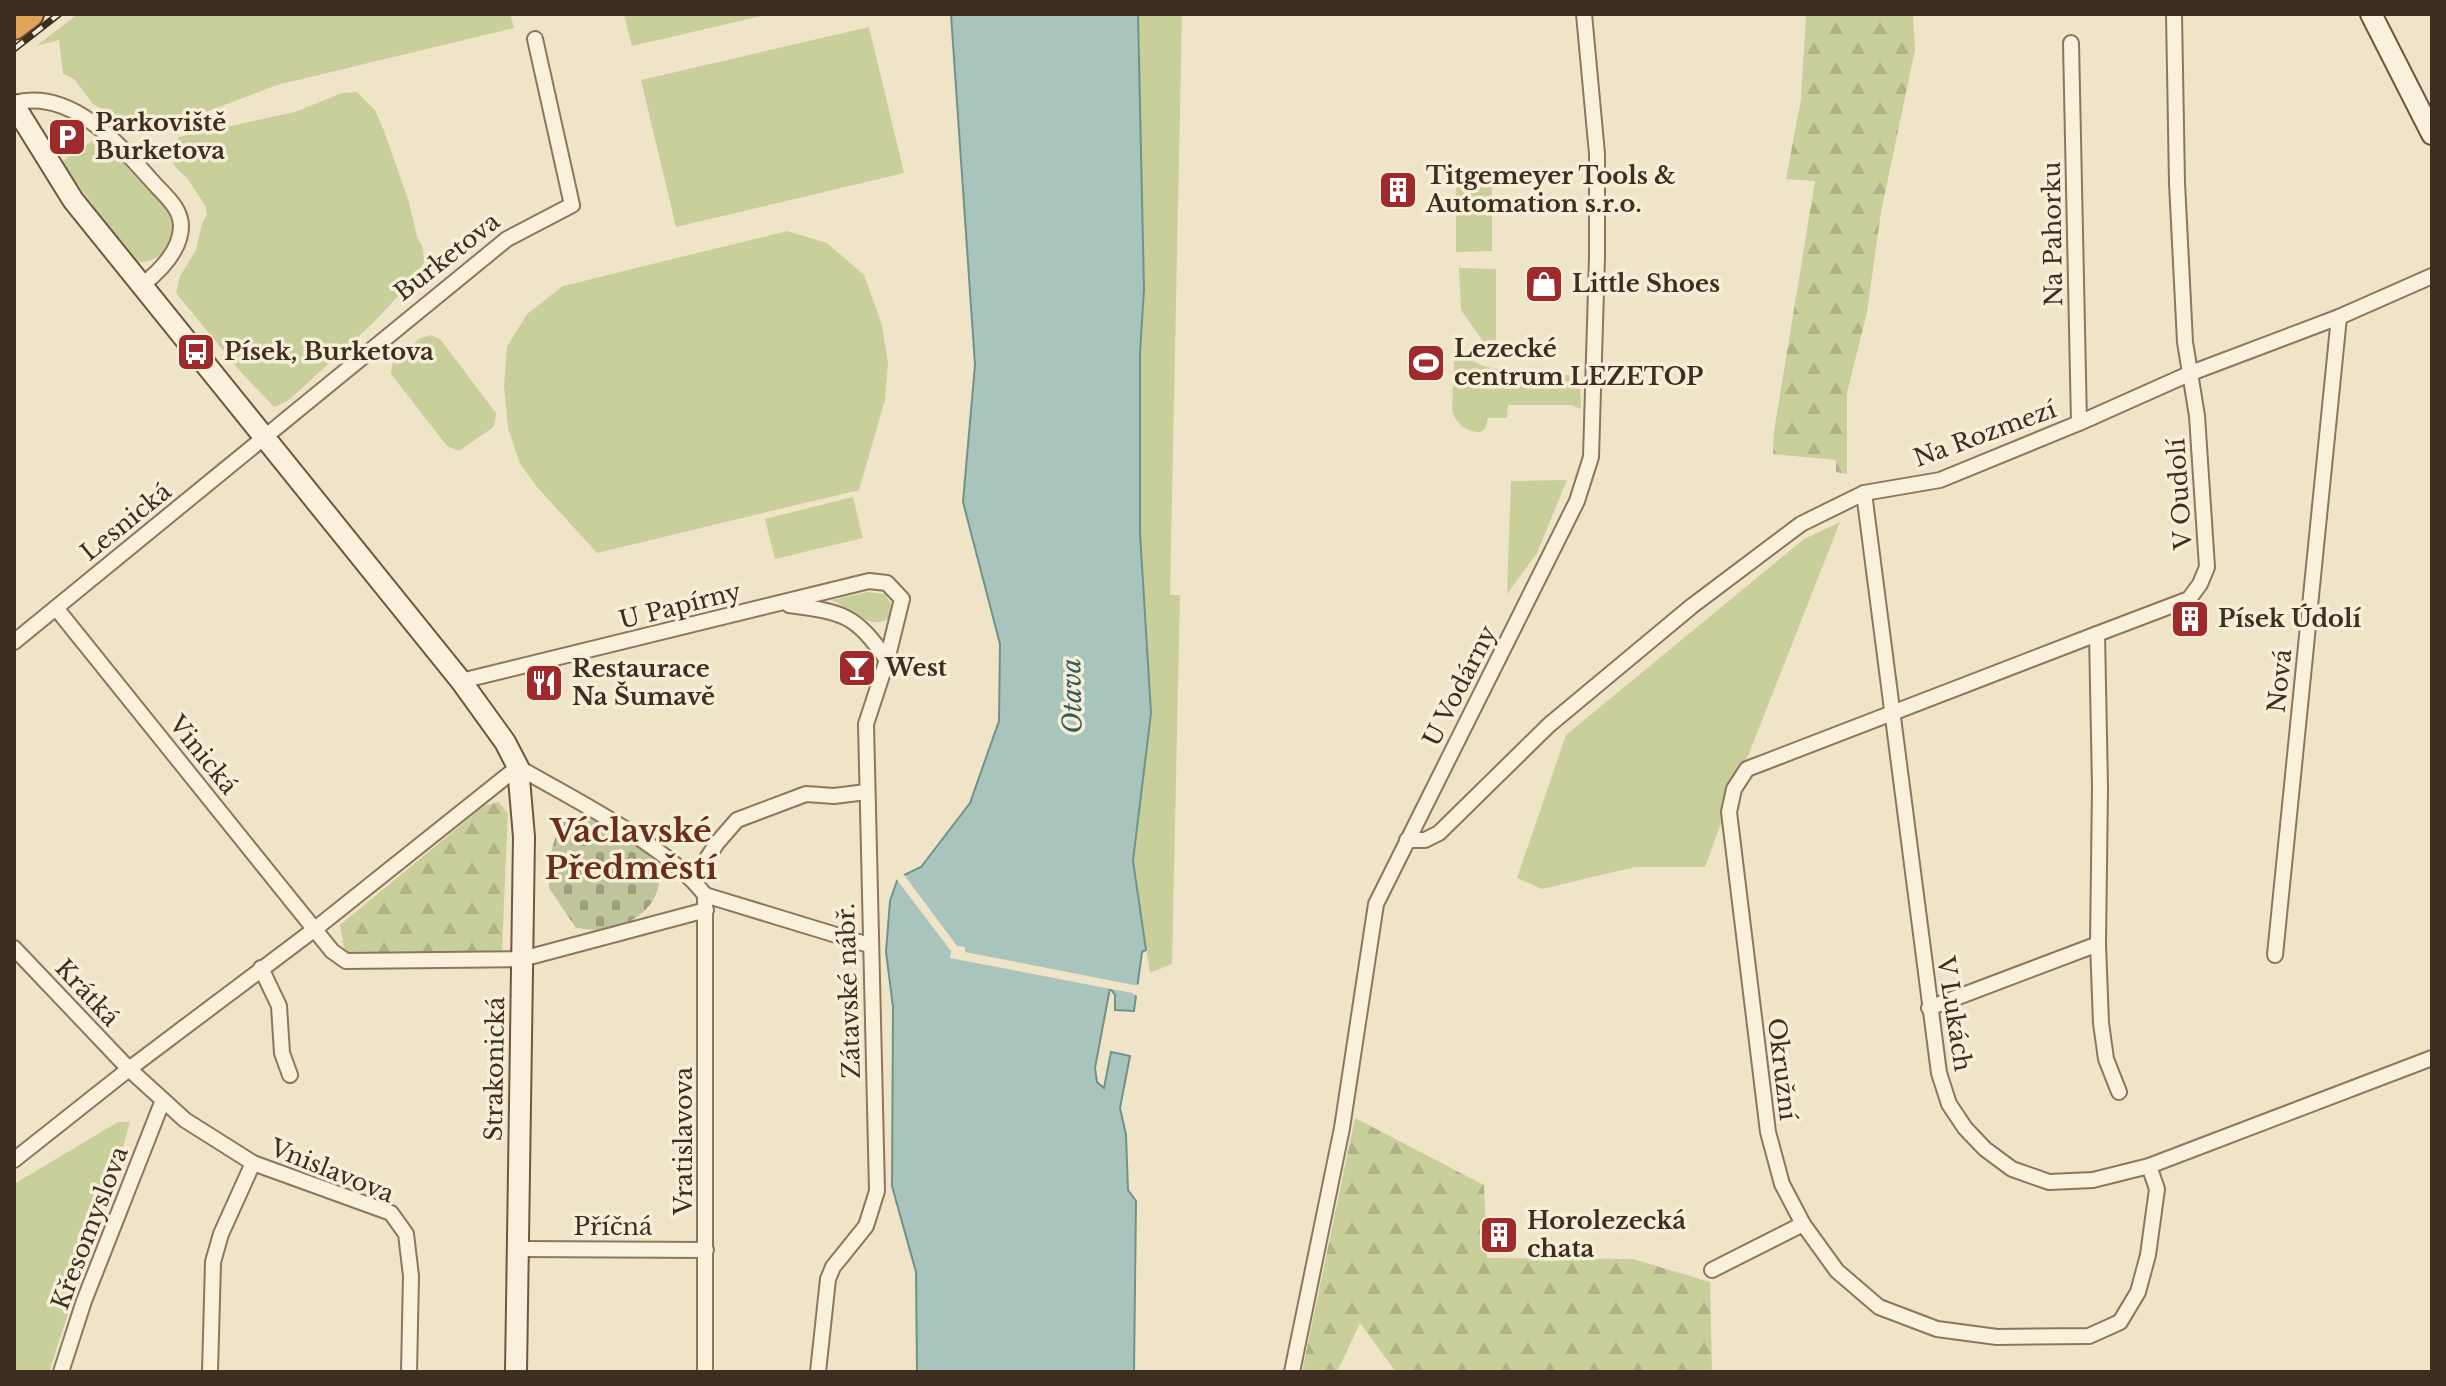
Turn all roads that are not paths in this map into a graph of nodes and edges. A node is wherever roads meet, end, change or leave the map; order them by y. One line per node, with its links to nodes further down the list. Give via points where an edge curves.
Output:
1 (30, 14): 5 (highway)
2 (1584, 14): 27 (street, U Vodárny, via 1597,154 1591,457 1577,501)
3 (2174, 14): 13 (street, V Oudolí, via 2185,342)
4 (2371, 14): 9 (main road)
5 (14, 26)
6 (535, 39): 15 (street, Burketova, via 572,205 507,239)
7 (2071, 43): 14 (street, Na Pahorku)
8 (14, 104): 11 (main road, via 73,200); 11 (street, via 46,101 92,123 176,208 179,240 171,256)
9 (2432, 134)
10 (2432, 276): 12 (street, Na Rozmezí)
11 (141, 286): 15 (main road)
12 (2339, 317): 13 (street, Na Rozmezí); 34 (street, Nová)
13 (2191, 373): 14 (street, Na Rozmezí); 20 (street, V Oudolí, via 2207,567 2189,599)
14 (2079, 423): 16 (street, Na Rozmezí, via 1940,480)
15 (267, 437): 19 (street, Lesnická); 23 (main road)
16 (1864, 493): 24 (street, V Lukách); 27 (street, Na Rozmezí, via 1801,524 1692,606 1549,725 1439,833)
17 (902, 599): 18 (street, U Papírny, via 887,583 869,581); 22 (street, Zátavské nábř.)
18 (779, 604): 22 (street, via 845,616 868,633); 23 (street, U Papírny)
19 (56, 608): 21 (street, Lesnická); 30 (street, Vinická)
20 (2097, 634): 24 (street, Okružní); 31 (street)
21 (14, 642)
22 (887, 660): 26 (street, Zátavské nábř., via 866,724)
23 (461, 681): 25 (main road)
24 (1892, 712): 37 (street, V Lukách); 46 (street, Okružní, via 1747,769 1734,789 1729,812 1768,1132 1782,1184)
25 (518, 767): 28 (street, via 651,846); 30 (street); 35 (main road, Strakonická, via 524,837)
26 (866, 792): 28 (street, via 806,794 737,820); 32 (street, Zátavské nábř.)
27 (1407, 840): 56 (street, U Vodárny, via 1376,904 1342,1128)
28 (693, 880): 29 (street)
29 (706, 902): 32 (street); 35 (street, Vinická); 48 (street, Vratislavova)
30 (315, 929): 35 (street, Vinická, via 339,957 357,963); 36 (street)
31 (2098, 944): 37 (street); 41 (street, via 2104,1047)
32 (869, 945): 55 (street, Zátavské nábř., via 877,1191 866,1226 828,1279)
33 (14, 948): 39 (street, Krátká)
34 (2275, 955)
35 (522, 959): 47 (main road, Strakonická)
36 (261, 968): 39 (street); 40 (street, via 279,1006 282,1053)
37 (1929, 1008): 45 (street, V Lukách, via 1949,1104 1985,1149 2012,1169 2049,1182 2093,1180)
38 (2432, 1058): 45 (street, V Lukách)
39 (129, 1069): 42 (street, Vnislavova); 43 (street)
40 (290, 1075)
41 (2119, 1092)
42 (163, 1100): 44 (street, Vnislavova); 50 (street, Křesomyslova)
43 (14, 1160)
44 (253, 1163): 51 (street, via 213,1262); 52 (street, Vnislavova, via 391,1213 406,1234 411,1276)
45 (2149, 1166): 46 (street, Okružní, via 2157,1189 2155,1215 2138,1292 2120,1322 2089,1336 1937,1329 1879,1307 1837,1271)
46 (1803, 1224): 49 (street)
47 (520, 1249): 48 (street, Příčná); 53 (main road, Strakonická)
48 (706, 1250): 54 (street, Vratislavova)
49 (1712, 1270)
50 (61, 1372)
51 (210, 1372)
52 (409, 1372)
53 (516, 1372)
54 (705, 1372)
55 (818, 1372)
56 (1292, 1372)

